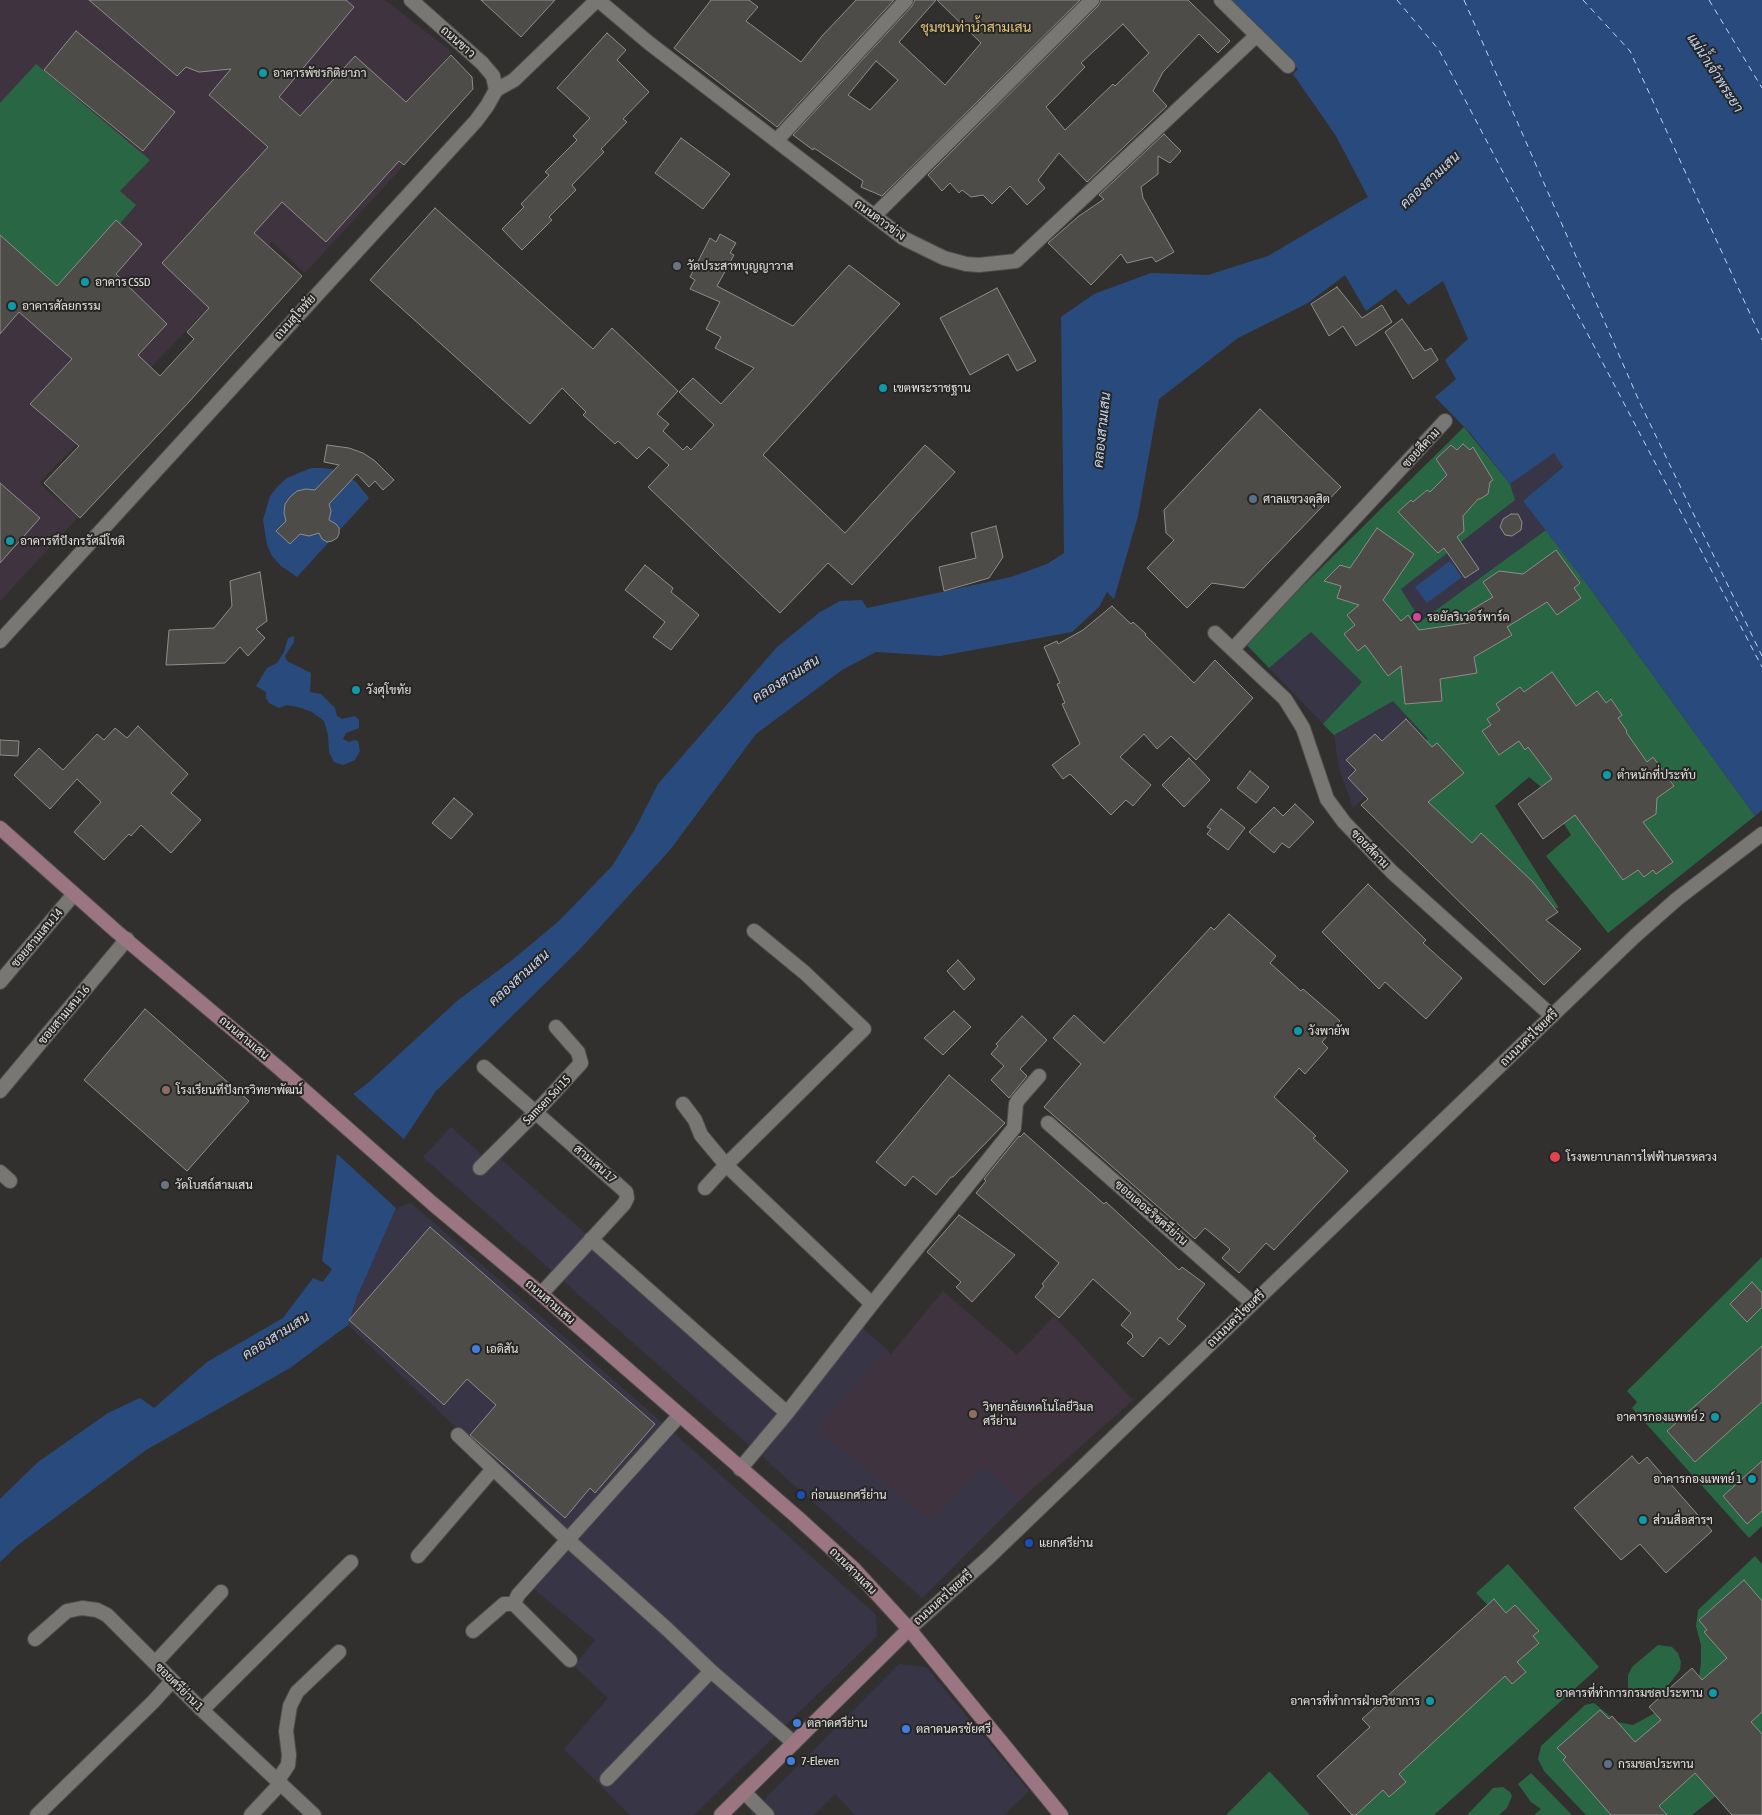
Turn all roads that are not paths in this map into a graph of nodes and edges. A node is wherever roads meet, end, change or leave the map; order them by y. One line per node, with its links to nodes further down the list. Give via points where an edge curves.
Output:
1 (411, 0): 8 (street, ถนนขาว, via 482,63 493,76)
2 (597, 0): 8 (street, ถนนสุโขทัย, via 514,80); 9 (street, ถนนดาวข่าง)
3 (906, 0): 9 (street)
4 (1092, 0): 10 (street)
5 (1221, 0): 6 (street)
6 (1257, 35): 7 (street); 10 (street, ถนนดาวข่าง, via 1016,261 979,265 944,258 902,238)
7 (1288, 66)
8 (496, 90): 13 (street, ถนนสุโขทัย, via 476,121)
9 (777, 140): 10 (street, ถนนดาวข่าง)
10 (874, 216)
11 (1445, 421): 14 (street, ซอยสีคาม)
12 (1215, 633): 14 (street, ซอยสีคาม)
13 (0, 641)
14 (1233, 649): 21 (street, ซอยสีคาม, via 1285,699 1303,728 1327,798 1344,822 1392,872)
15 (0, 828): 17 (main road, ถนนสามเสน)
16 (1762, 834): 21 (street, ถนนนครไชยศรี, via 1677,899)
17 (74, 894): 19 (main road, ถนนสามเสน); 20 (street, ซอยสามเสน 14)
18 (754, 930): 29 (street, via 864,1029)
19 (127, 940): 25 (street, ซอยสามเสน 16); 33 (main road, ถนนสามเสน)
20 (0, 982)
21 (1552, 1016): 35 (street, ถนนนครไชยศรี)
22 (556, 1027): 27 (street, Samsen Soi 15, via 581,1056 581,1063)
23 (484, 1067): 27 (street, สามเสน 17)
24 (1040, 1076): 34 (street, via 1016,1104 1014,1128)
25 (0, 1091)
26 (683, 1104): 29 (street, via 701,1134)
27 (536, 1112): 30 (street, Samsen Soi 15); 32 (street, สามเสน 17, via 626,1192 624,1204)
28 (1048, 1123): 35 (street, ซอยเดอะริชศรีย่าน)
29 (726, 1165): 31 (street); 34 (street)
30 (480, 1168)
31 (705, 1188)
32 (591, 1239): 33 (street, สามเสน 17); 36 (street)
33 (541, 1294): 37 (main road, ถนนสามเสน)
34 (872, 1304): 36 (street)
35 (1252, 1304): 46 (street, ถนนนครไชยศรี, via 987,1559)
36 (787, 1413): 40 (street)
37 (679, 1416): 40 (main road, ถนนสามเสน); 41 (street)
38 (458, 1435): 39 (street)
39 (493, 1469): 41 (street); 42 (street)
40 (740, 1469): 46 (main road, ถนนสามเสน, via 854,1569)
41 (568, 1540): 45 (street, via 518,1595); 52 (street)
42 (418, 1556)
43 (351, 1562): 54 (street)
44 (221, 1592): 51 (street)
45 (514, 1604): 47 (street, via 504,1604); 50 (street)
46 (909, 1629): 55 (main road, ถนนนครไชยศรี); 64 (main road, ถนนสามเสน)
47 (473, 1631)
48 (35, 1639): 51 (street, ซอยศรีย่าน 1, via 67,1611 97,1610 107,1615)
49 (339, 1652): 57 (street, via 297,1692 290,1706 286,1731 288,1765)
50 (570, 1660)
51 (155, 1663): 53 (street, ซอยศรีย่าน 1)
52 (710, 1671): 55 (street); 56 (street)
53 (172, 1681): 54 (street, ซอยศรีย่าน 1); 59 (street)
54 (202, 1710): 57 (street, ซอยศรีย่าน 1)
55 (794, 1743): 58 (main road, ถนนนครไชยศรี)
56 (607, 1779)
57 (280, 1781): 60 (street); 61 (street, ซอยศรีย่าน 1)
58 (744, 1792): 62 (main road, ถนนนครไชยศรี); 63 (street)
59 (37, 1815)
60 (250, 1815)
61 (314, 1815)
62 (721, 1815)
63 (767, 1815)
64 (1061, 1815)

